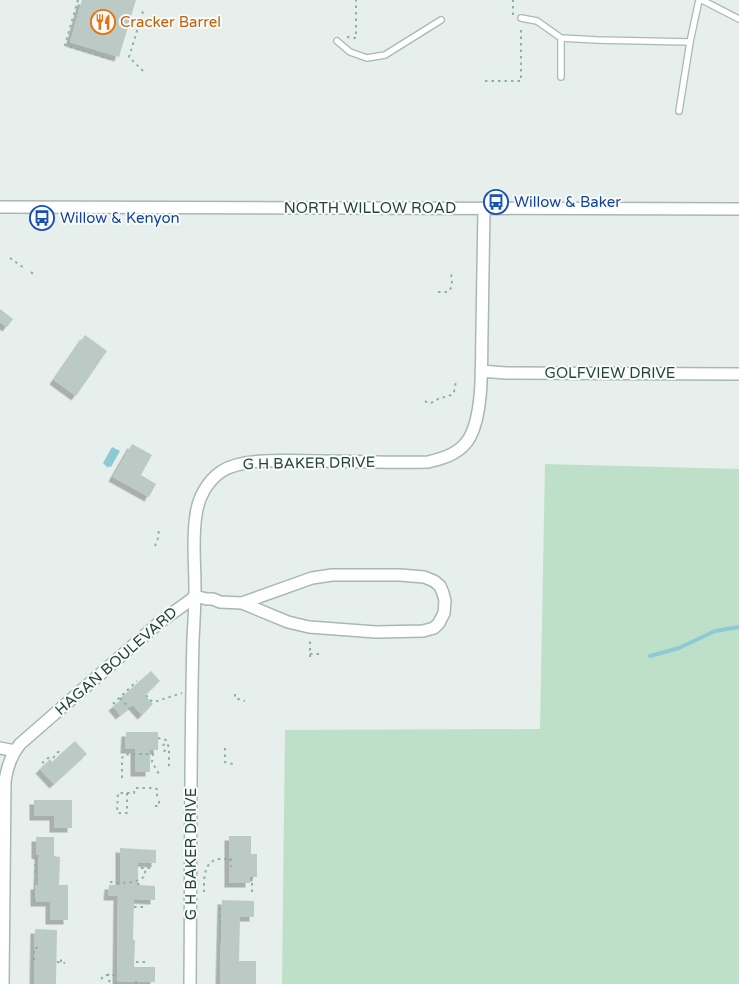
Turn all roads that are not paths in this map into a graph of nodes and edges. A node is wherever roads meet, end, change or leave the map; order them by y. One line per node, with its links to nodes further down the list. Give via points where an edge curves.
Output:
1 (701, 0): 3 (lane); 7 (lane)
2 (521, 18): 5 (lane, via 537,21)
3 (739, 19)
4 (441, 20): 6 (lane, via 385,55 367,58 350,52)
5 (561, 38): 7 (lane); 8 (lane)
6 (337, 41)
7 (690, 42): 9 (lane)
8 (561, 77)
9 (679, 111)
10 (0, 207): 11 (street, NORTH WILLOW ROAD)
11 (484, 208): 12 (street, NORTH WILLOW ROAD); 13 (street, G H BAKER DRIVE)
12 (739, 209)
13 (481, 371): 14 (street, GOLFVIEW DRIVE); 15 (street, G H BAKER DRIVE, via 475,426 465,443 451,455 428,462 247,462 222,471 206,487 196,514)
14 (739, 374)
15 (194, 596): 16 (street); 18 (street, HAGAN BOULEVARD); 20 (street, G H BAKER DRIVE)
16 (242, 603): 16 (street, via 312,628 376,632 434,628 444,613 445,601 440,586 424,577 332,575 309,579)
17 (0, 748): 18 (street)
18 (15, 750): 19 (street, via 5,781)
19 (3, 984)
20 (190, 984)

